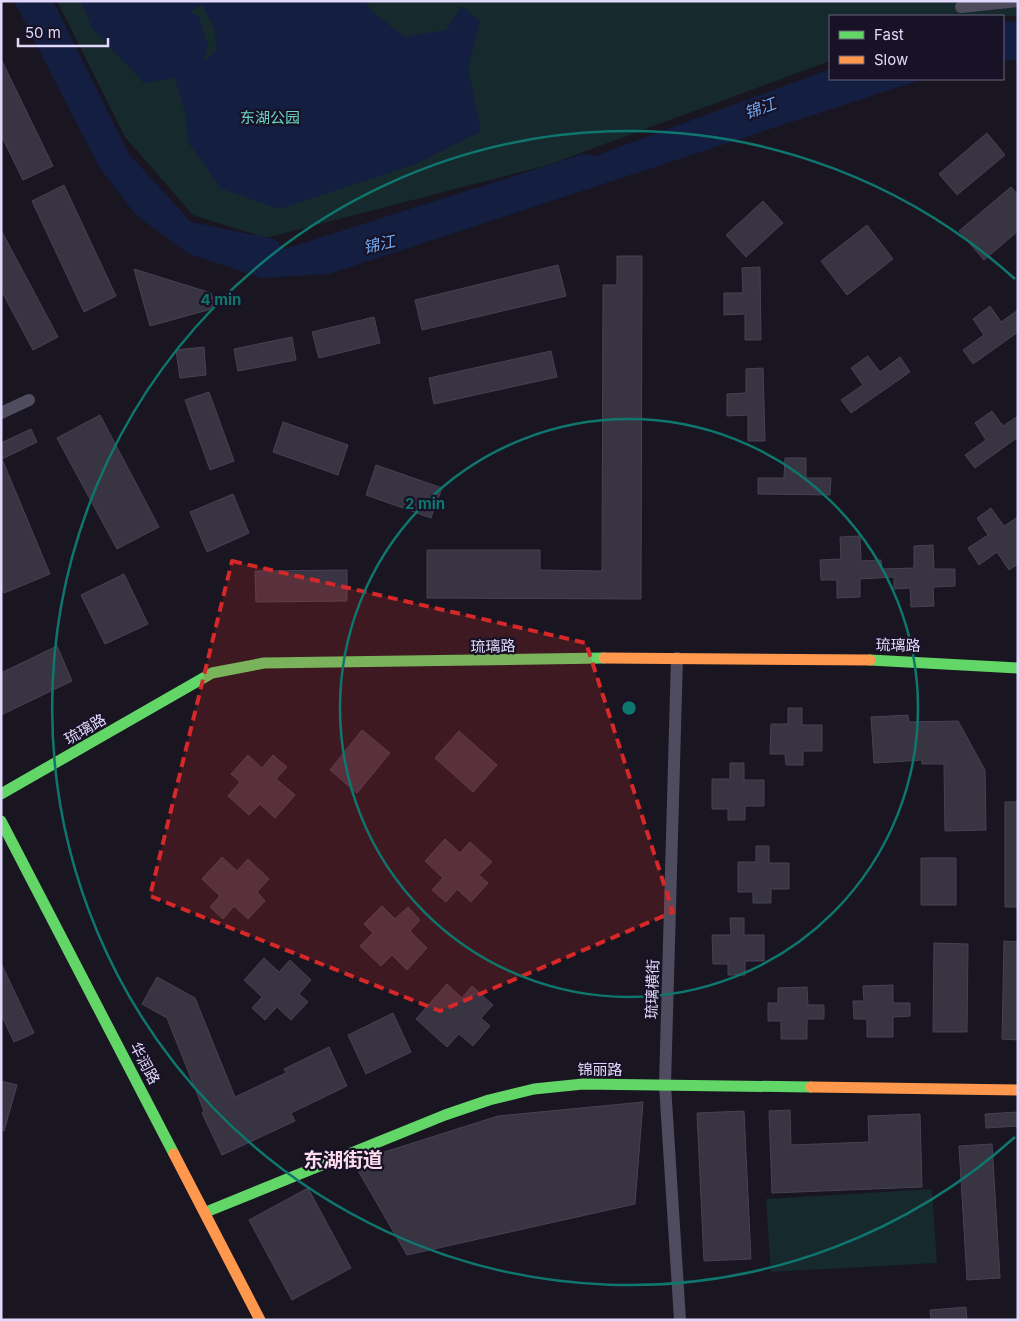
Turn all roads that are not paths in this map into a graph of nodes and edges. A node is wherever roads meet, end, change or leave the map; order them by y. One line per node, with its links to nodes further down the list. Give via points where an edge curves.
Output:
1 (1018, 1): 2 (street)
2 (961, 7)
3 (28, 400): 4 (street)
4 (1, 413)
5 (677, 658): 6 (street, 琉璃路, via 925,661); 7 (street, 琉璃路, via 264,663 212,673); 9 (street, 琉璃横街)
6 (1018, 668)
7 (1, 794)
8 (1, 821): 11 (street, 华润路)
9 (666, 1085): 10 (street, 锦丽路); 11 (street, 锦丽路, via 583,1084 529,1088 471,1105 389,1136); 13 (street, 琉璃横街)
10 (1018, 1090)
11 (206, 1212): 12 (street, 华润路)
12 (260, 1320)
13 (680, 1320)

